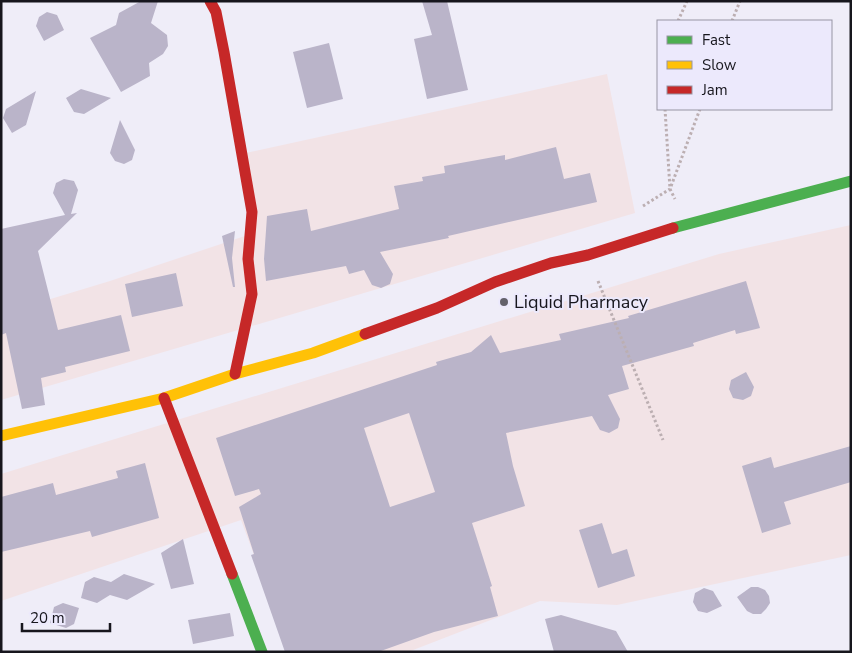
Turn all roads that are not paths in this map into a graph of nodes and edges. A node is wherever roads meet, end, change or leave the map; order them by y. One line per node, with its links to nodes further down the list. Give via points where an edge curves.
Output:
1 (210, 1): 3 (street, via 216,12 224,52 252,212 248,260 252,294)
2 (851, 181): 3 (street, via 551,264 495,282 437,308 313,352)
3 (235, 374): 4 (street)
4 (164, 398): 5 (street); 6 (street)
5 (1, 436)
6 (262, 652)

